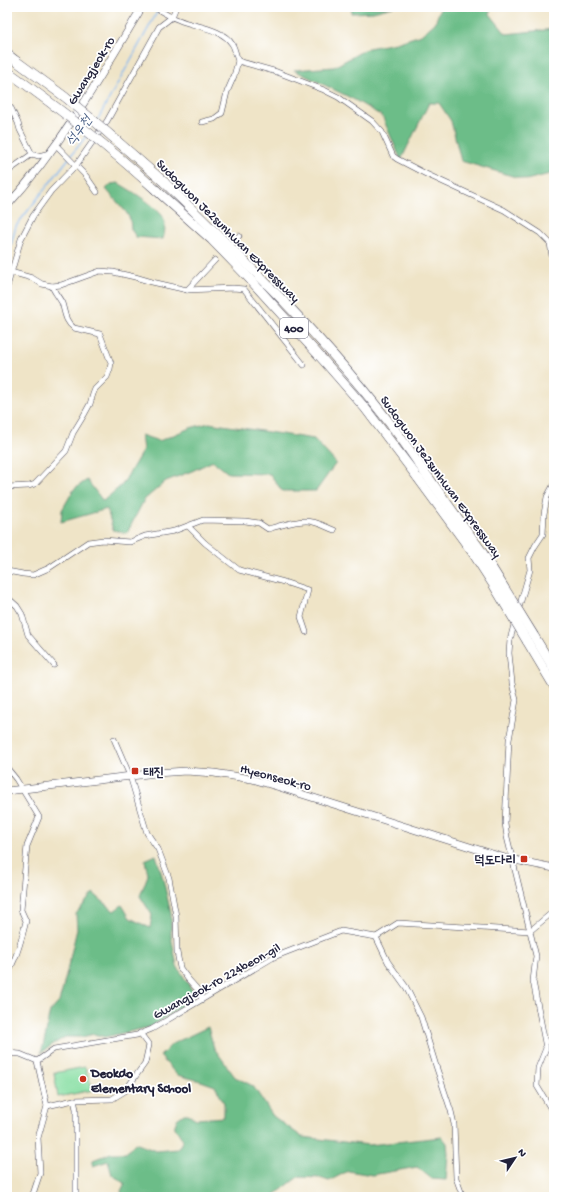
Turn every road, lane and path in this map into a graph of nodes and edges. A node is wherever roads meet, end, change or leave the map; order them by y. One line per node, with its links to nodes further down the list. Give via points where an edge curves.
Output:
1 (142, 7): 10 (street, Gwangjeok-ro, via 93,90)
2 (176, 7): 4 (street)
3 (155, 8): 4 (street)
4 (171, 16): 6 (street, via 226,36 233,45); 13 (street, via 159,27 107,121)
5 (7, 54): 26 (highway, Sudogwon Je2sunhwan Expressway / 400, bridge, via 71,102 164,182 242,259 328,349 361,388 396,431)
6 (238, 61): 9 (street, via 222,113 214,119); 20 (street, via 277,72 338,97 372,121 382,132 393,156 397,159 504,210 540,233 550,243)
7 (7, 71): 26 (highway, Sudogwon Je2sunhwan Expressway / 400, bridge, via 76,122 212,240 314,350)
8 (11, 108): 12 (street)
9 (202, 122)
10 (56, 145): 11 (street, Gwangjeok-ro); 13 (street)
11 (50, 153): 12 (street, via 38,156); 16 (street, Gwangjeok-ro)
12 (32, 154): 14 (street)
13 (76, 165): 15 (street); 21 (street, via 51,191 34,216 21,239)
14 (7, 172)
15 (98, 192)
16 (7, 206)
17 (239, 236): 18 (street)
18 (233, 242)
19 (215, 260): 24 (street)
20 (554, 270)
21 (9, 272): 22 (street); 23 (street)
22 (52, 286): 24 (street, via 100,271); 28 (street, via 70,326 100,334 111,363 110,370 95,389 66,451 35,484)
23 (7, 287)
24 (187, 290): 25 (street, via 244,289)
25 (304, 365)
26 (420, 474): 34 (highway, Sudogwon Je2sunhwan Expressway / 400, bridge)
27 (554, 484): 43 (street, via 547,497 543,534 529,558 530,570 510,640 510,669 516,700 509,740 505,823)
28 (7, 487)
29 (188, 526): 30 (street, via 203,520 245,521 259,523 268,529 307,521); 31 (street, via 130,542 88,542 49,568 33,575); 33 (street, via 204,543 239,570 308,590 301,617)
30 (334, 530)
31 (7, 571)
32 (7, 597): 35 (street, via 22,614 28,635)
33 (306, 632)
34 (531, 639): 36 (highway, Sudogwon Je2sunhwan Expressway / 400); 37 (highway, Sudogwon Je2sunhwan Expressway / 400)
35 (54, 665)
36 (554, 669)
37 (554, 686)
38 (114, 739): 40 (street)
39 (7, 768): 41 (street)
40 (130, 776): 41 (street, Hyeonseok-ro); 43 (street, Hyeonseok-ro, via 186,771 252,779); 49 (street, via 147,832 158,849 169,878 176,916 180,968)
41 (22, 789): 42 (street, Hyeonseok-ro); 48 (street, via 39,816 27,846 21,910 26,921)
42 (7, 791)
43 (514, 861): 44 (street); 46 (street)
44 (554, 868)
45 (554, 911): 46 (street)
46 (530, 932): 47 (street, via 398,923); 55 (street, via 536,956 533,982 546,1048 538,1068 537,1086)
47 (376, 937): 49 (street, Gwangjeok-ro 224beon-gil, via 341,931 274,957); 58 (street, via 421,1017 451,1111 454,1124 456,1178)
48 (7, 978)
49 (202, 999): 50 (street, Gwangjeok-ro 224beon-gil)
50 (140, 1034): 52 (street, Gwangjeok-ro 224beon-gil, via 54,1049); 53 (street, via 149,1045 145,1063 125,1091 112,1099)
51 (7, 1053): 52 (street)
52 (37, 1060): 54 (street)
53 (74, 1100): 54 (street); 56 (street)
54 (47, 1106): 57 (street, via 38,1138 40,1173)
55 (554, 1114)
56 (76, 1193)
57 (32, 1197)
58 (463, 1197)

